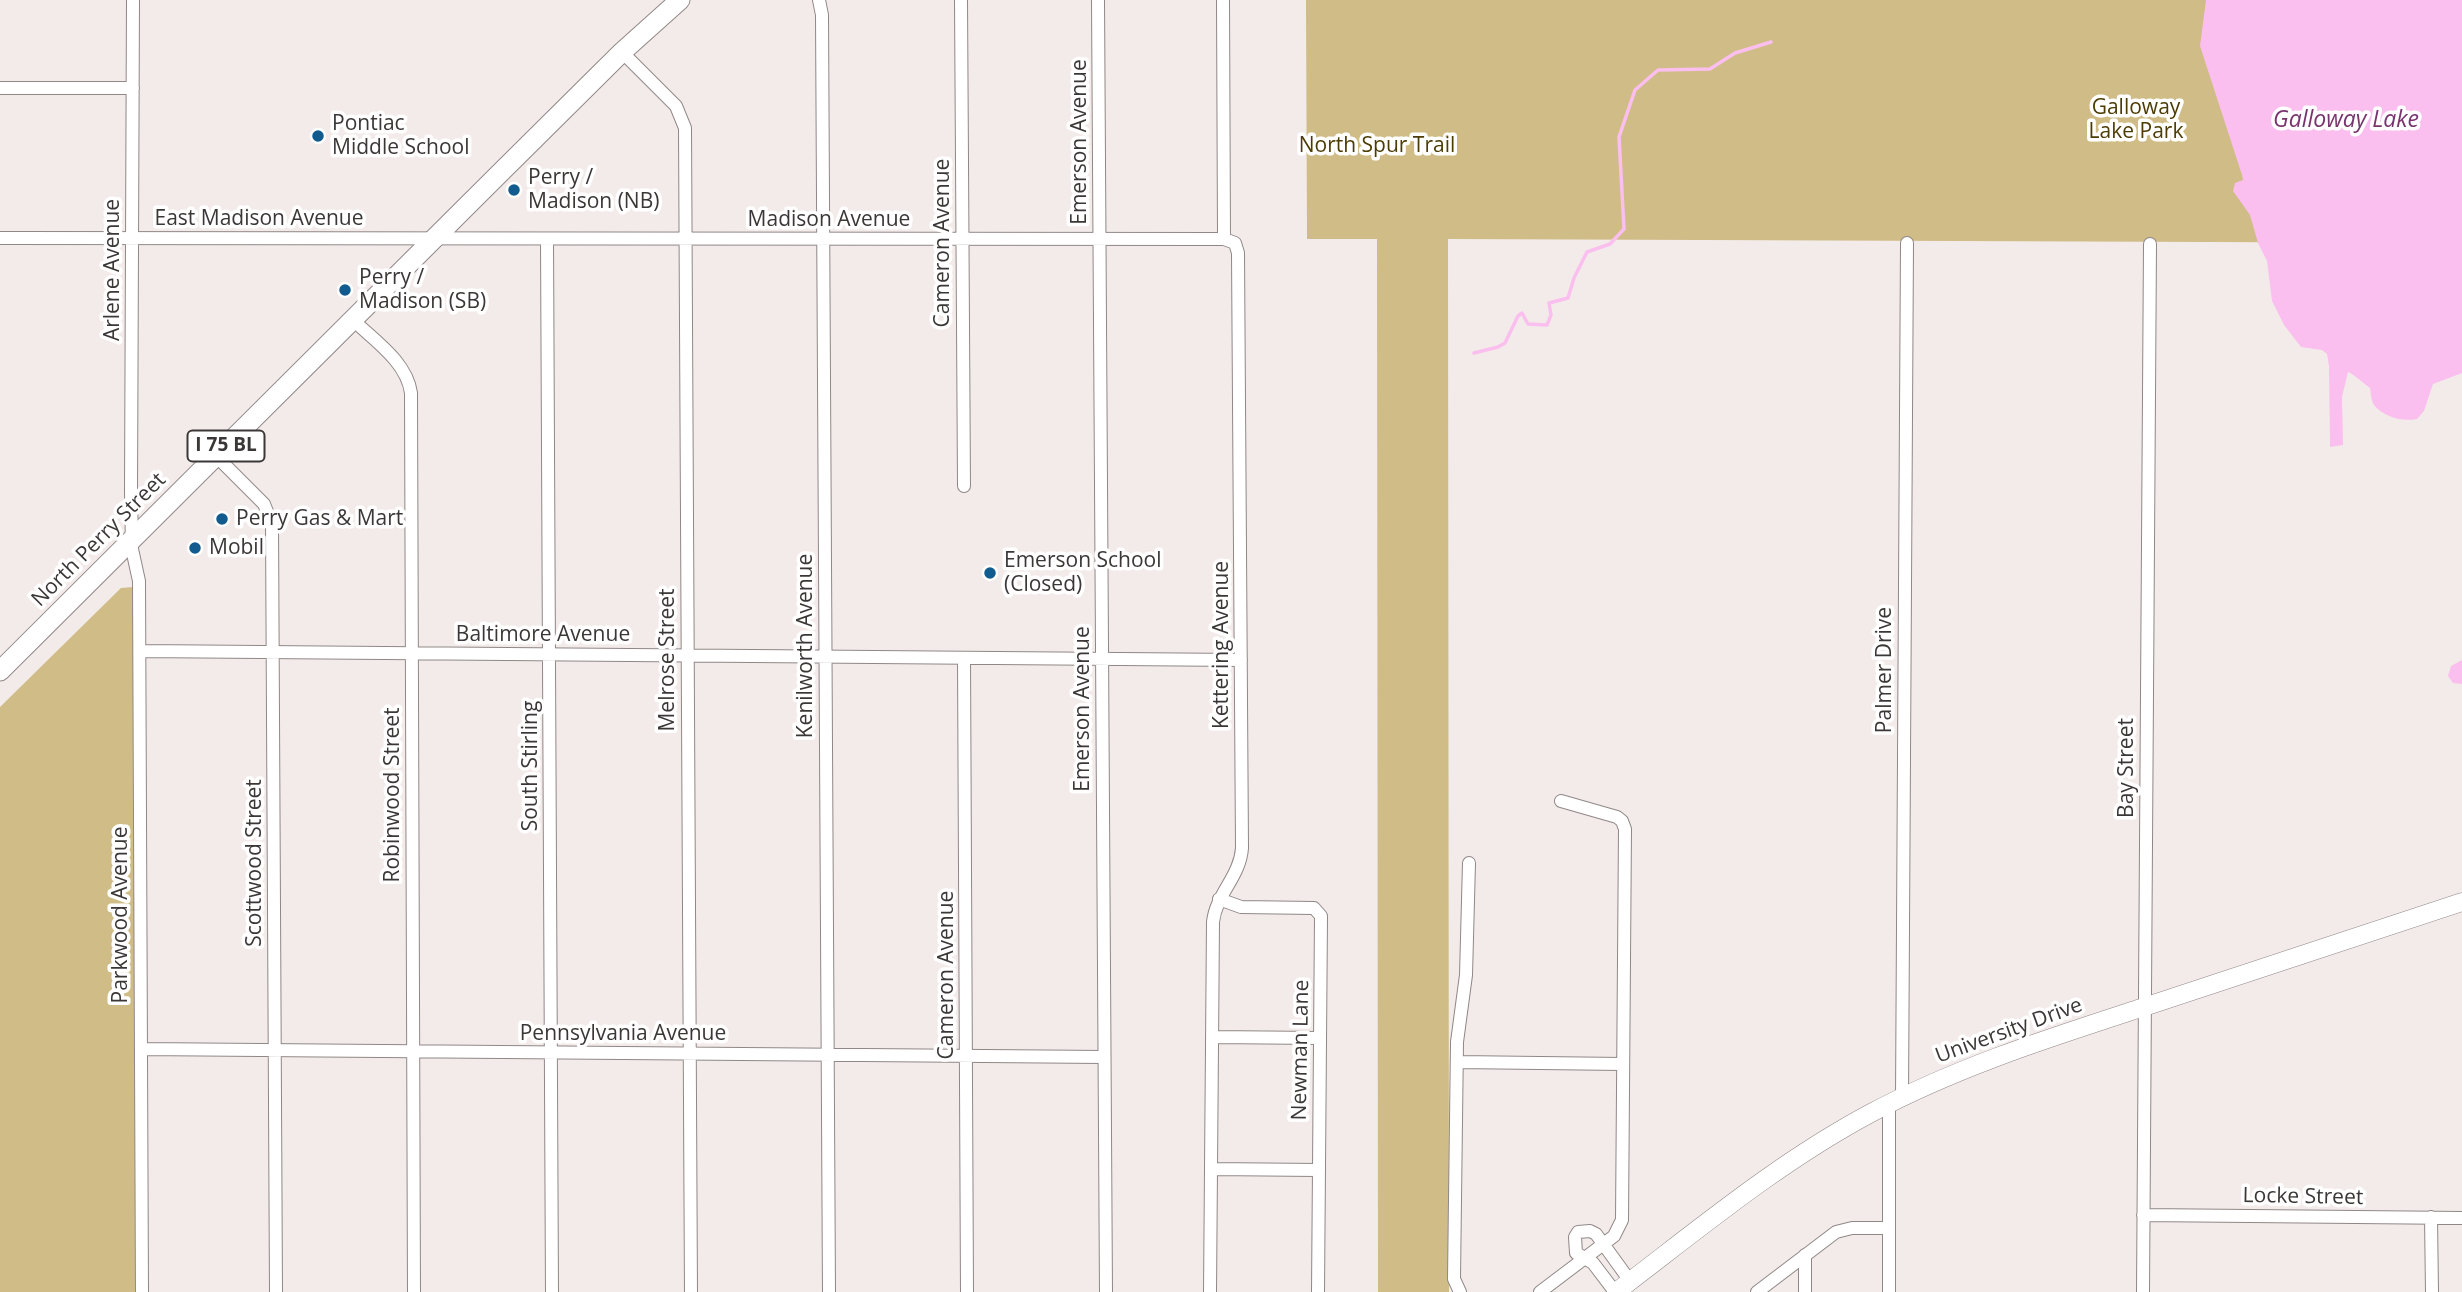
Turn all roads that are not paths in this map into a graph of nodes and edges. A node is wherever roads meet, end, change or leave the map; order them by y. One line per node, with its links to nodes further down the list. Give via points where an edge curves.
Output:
1 (134, 0): 9 (street, Arlene Avenue)
2 (680, 0): 7 (main road, North Perry Street / I 75 BL)
3 (819, 0): 18 (street, Kenilworth Avenue)
4 (961, 0): 14 (street, Cameron Avenue)
5 (1098, 0): 15 (street, Emerson Avenue)
6 (1223, 0): 16 (street, Kettering Avenue)
7 (622, 52): 12 (main road, North Perry Street / I 75 BL); 17 (street, Melrose Street, via 676,106 683,120)
8 (0, 88): 9 (street)
9 (133, 88): 11 (street, Arlene Avenue)
10 (0, 238): 11 (street, East Madison Avenue)
11 (132, 238): 12 (street, East Madison Avenue); 24 (street, Arlene Avenue)
12 (434, 239): 13 (street, Madison Avenue); 21 (main road, North Perry Street / I 75 BL)
13 (547, 239): 17 (street, Madison Avenue); 28 (street, South Stirling)
14 (962, 239): 15 (street, Madison Avenue); 18 (street, Madison Avenue); 23 (street, Cameron Avenue)
15 (1100, 239): 16 (street, Madison Avenue); 32 (street, Emerson Avenue)
16 (1224, 239): 33 (street, Kettering Avenue, via 1234,243 1238,253)
17 (685, 240): 18 (street, Madison Avenue); 29 (street, Melrose Street)
18 (824, 240): 30 (street, Kenilworth Avenue)
19 (1907, 243): 52 (street, Palmer Drive)
20 (2150, 244): 39 (street, Bay Street)
21 (353, 320): 22 (main road, North Perry Street / I 75 BL); 27 (street, Robinwood Street, via 399,364 410,387)
22 (216, 456): 24 (main road, North Perry Street / I 75 BL); 26 (street, Scottwood Street, via 261,501 271,518)
23 (964, 486)
24 (132, 540): 25 (street, Parkwood Avenue, via 139,581); 34 (main road, North Perry Street / I 75 BL)
25 (139, 651): 26 (street, Baltimore Avenue); 42 (street, Parkwood Avenue)
26 (273, 652): 27 (street, Baltimore Avenue); 43 (street, Scottwood Street)
27 (412, 653): 28 (street, Baltimore Avenue); 44 (street, Robinwood Street)
28 (549, 654): 29 (street, Baltimore Avenue); 45 (street, South Stirling)
29 (688, 656): 30 (street, Baltimore Avenue); 46 (street, Melrose Street)
30 (826, 657): 31 (street, Baltimore Avenue); 47 (street, Kenilworth Avenue)
31 (964, 658): 32 (street, Baltimore Avenue); 48 (street, Cameron Avenue)
32 (1102, 659): 33 (street, Baltimore Avenue); 49 (street, Emerson Avenue)
33 (1241, 660): 37 (street, Kettering Avenue, via 1242,855)
34 (0, 671)
35 (1561, 801): 51 (street, via 1617,817 1624,825)
36 (1469, 863): 50 (street, via 1466,975)
37 (1219, 899): 40 (street, Kettering Avenue, via 1213,922); 41 (street, Newman Lane, via 1241,906 1311,907 1320,912)
38 (2462, 902): 39 (main road, University Drive)
39 (2145, 1007): 52 (main road, University Drive, via 1990,1059); 55 (street, Bay Street)
40 (1212, 1037): 41 (street); 53 (street, Kettering Avenue)
41 (1321, 1038): 54 (street, Newman Lane)
42 (141, 1049): 43 (street, Pennsylvania Avenue); 63 (street, Parkwood Avenue)
43 (275, 1050): 44 (street, Pennsylvania Avenue); 64 (street, Scottwood Street)
44 (413, 1052): 45 (street, Pennsylvania Avenue); 65 (street, Robinwood Street)
45 (551, 1053): 46 (street, Pennsylvania Avenue); 66 (street, South Stirling)
46 (690, 1054): 47 (street, Pennsylvania Avenue); 67 (street, Melrose Street)
47 (828, 1055): 48 (street, Pennsylvania Avenue); 68 (street, Kenilworth Avenue)
48 (966, 1056): 49 (street, Pennsylvania Avenue); 69 (street, Cameron Avenue)
49 (1104, 1057): 70 (street, Emerson Avenue)
50 (1457, 1062): 51 (street); 73 (street, via 1454,1279)
51 (1623, 1064): 59 (street, via 1622,1220 1618,1232)
52 (1895, 1100): 58 (street, Palmer Drive); 62 (main road, University Drive, via 1777,1170)
53 (1211, 1169): 54 (street); 71 (street, Kettering Avenue)
54 (1319, 1170): 72 (street, Newman Lane)
55 (2143, 1215): 56 (street, Locke Street); 78 (street, Bay Street)
56 (2431, 1217): 57 (street, Locke Street); 79 (street)
57 (2462, 1218)
58 (1889, 1228): 60 (street, via 1839,1230); 77 (street, Palmer Drive)
59 (1603, 1244): 61 (street); 61 (street, via 1592,1232 1578,1232 1575,1251); 62 (street)
60 (1805, 1255): 75 (street); 76 (street)
61 (1584, 1258): 62 (street); 74 (street)
62 (1621, 1288)
63 (142, 1292)
64 (276, 1292)
65 (414, 1292)
66 (552, 1292)
67 (691, 1292)
68 (829, 1292)
69 (967, 1292)
70 (1106, 1292)
71 (1210, 1292)
72 (1318, 1292)
73 (1460, 1292)
74 (1539, 1292)
75 (1757, 1292)
76 (1805, 1292)
77 (1889, 1292)
78 (2143, 1292)
79 (2432, 1292)

